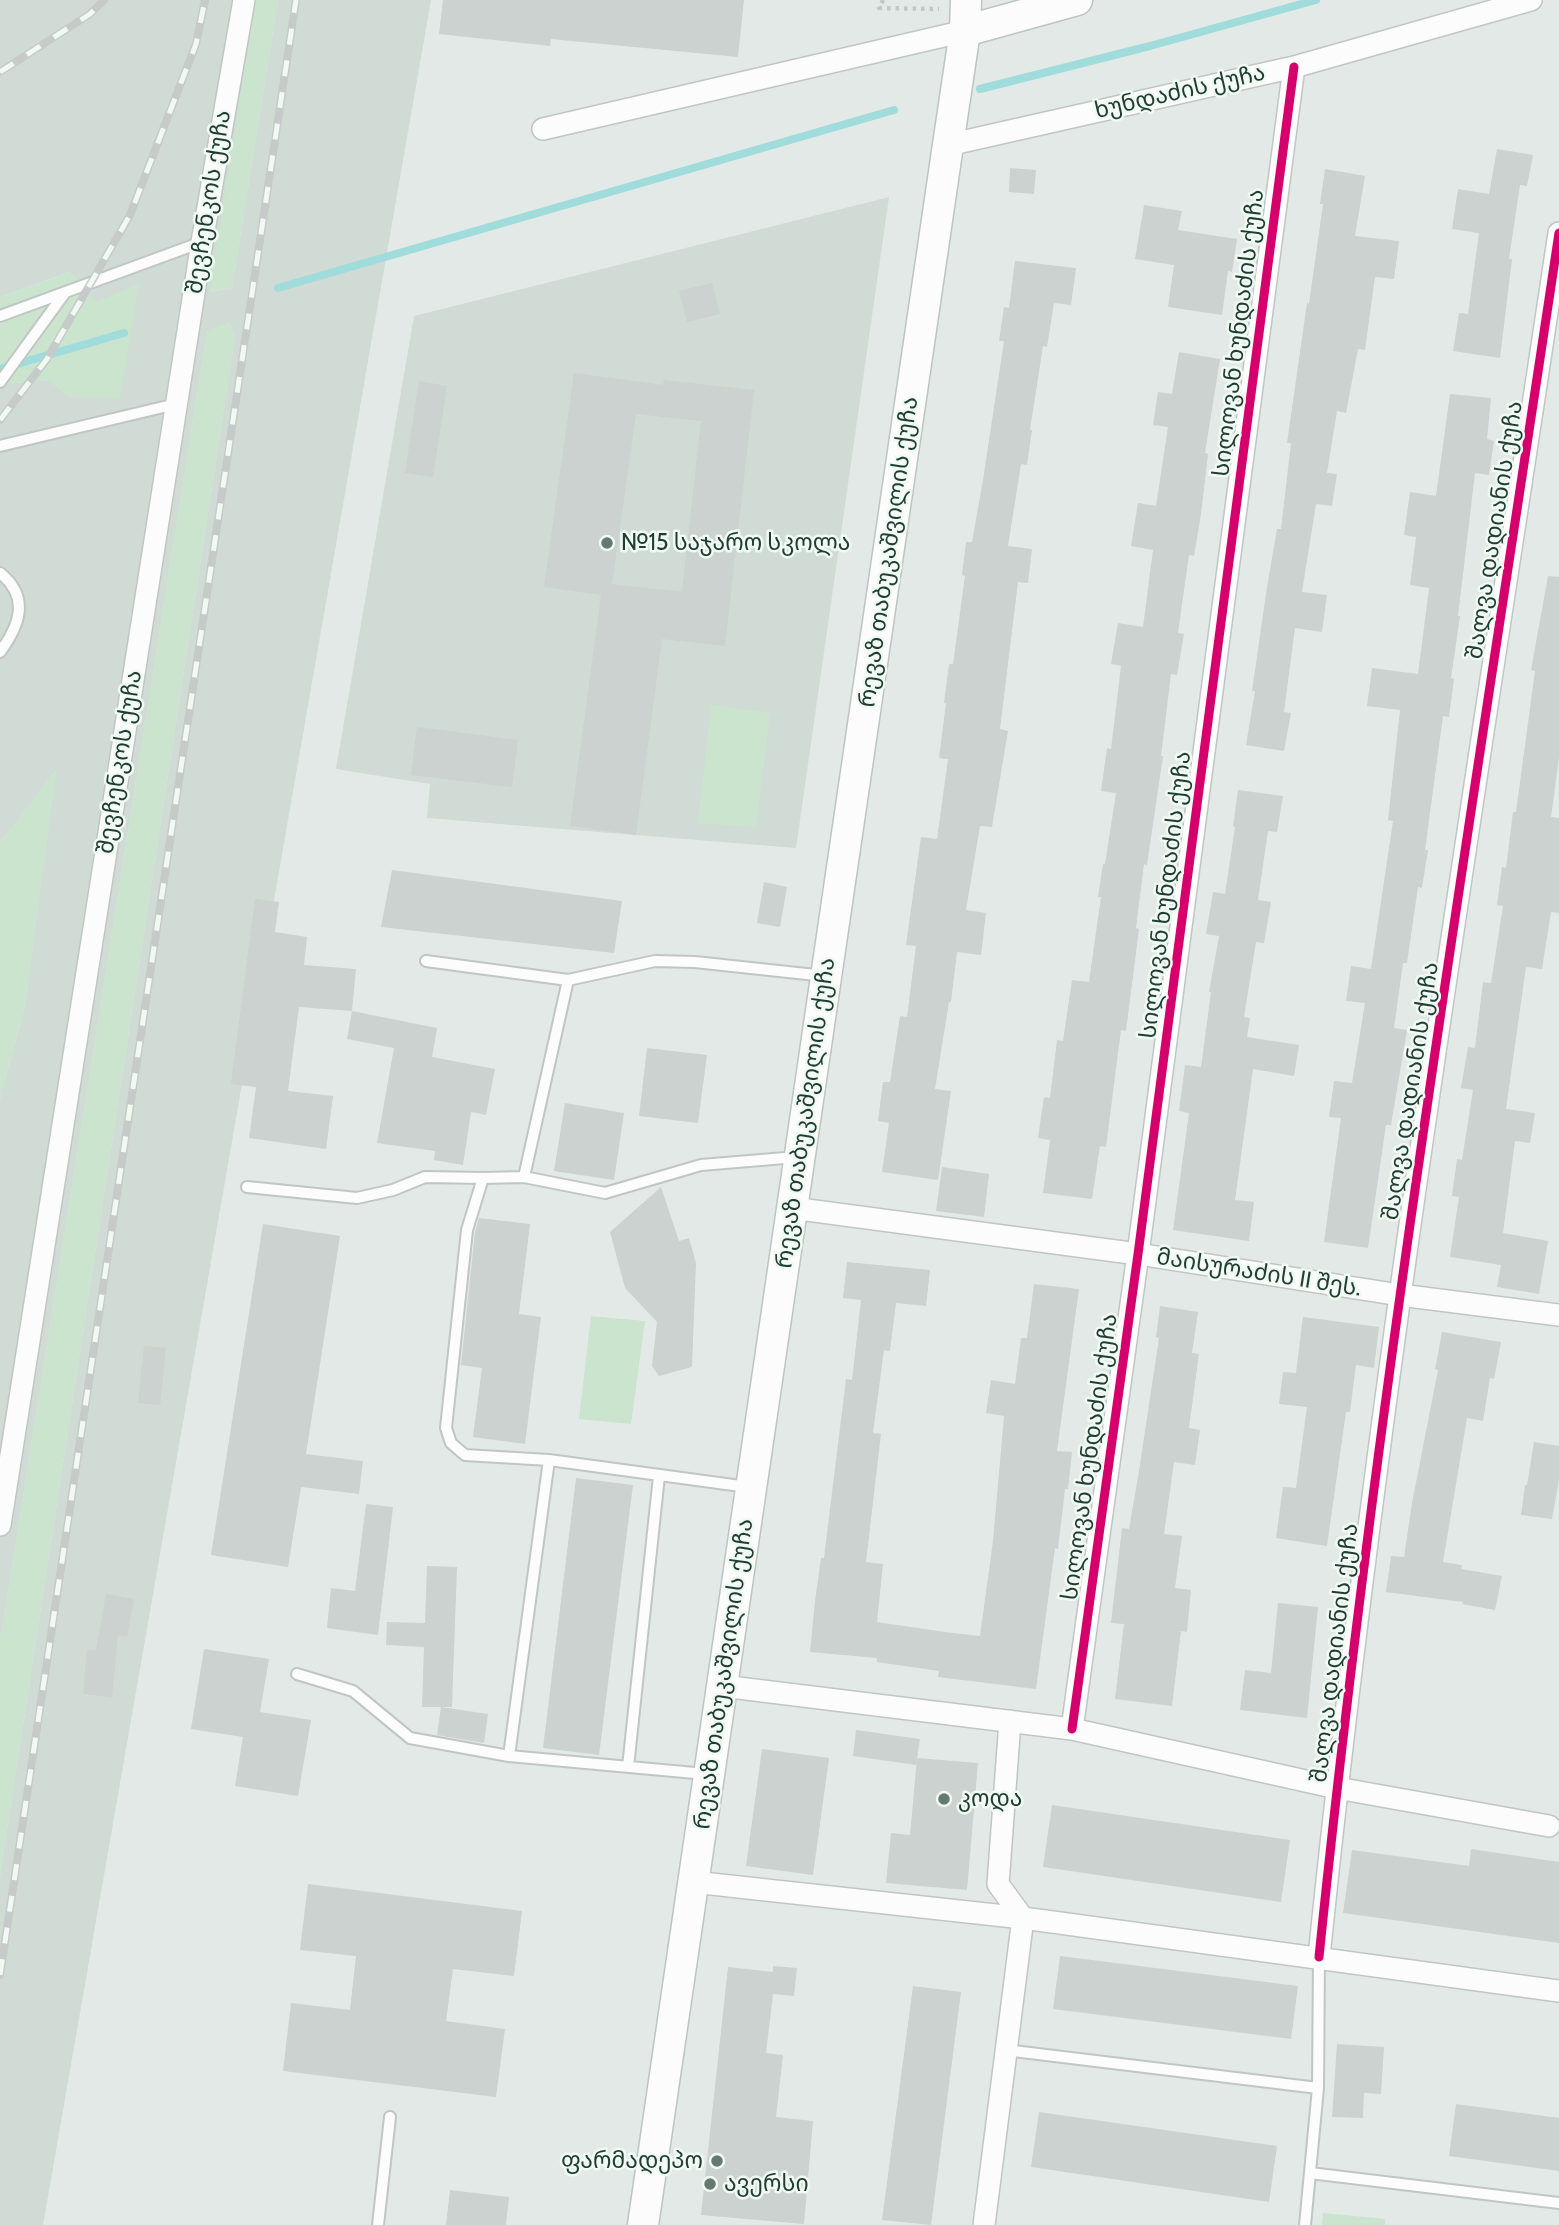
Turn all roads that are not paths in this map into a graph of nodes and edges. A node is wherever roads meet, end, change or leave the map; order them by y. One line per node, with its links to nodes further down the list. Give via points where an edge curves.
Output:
1 (244, 0): 9 (street, შევჩენკოს ქუჩა)
2 (1076, 0): 4 (main road)
3 (1531, 0): 5 (street, ხუნდაძის ქუჩა)
4 (965, 14): 6 (street); 7 (main road, რევაზ თაბუკაშვილის ქუჩა)
5 (1294, 66): 7 (street, ხუნდაძის ქუჩა); 25 (street, სილოვან ხუნდაძის ქუჩა)
6 (542, 129)
7 (948, 145): 18 (main road, რევაზ თაბუკაშვილის ქუჩა)
8 (1559, 233): 26 (street, შალვა დადიანის ქუჩა)
9 (202, 242): 10 (lane); 13 (street, შევჩენკოს ქუჩა)
10 (64, 293): 11 (lane); 12 (lane)
11 (0, 316)
12 (2, 380)
13 (176, 404): 14 (lane); 31 (street, შევჩენკოს ქუჩა)
14 (0, 446)
15 (0, 573): 16 (lane, via 13,583 20,613)
16 (0, 652)
17 (426, 961): 19 (lane)
18 (826, 976): 19 (lane, via 655,961); 20 (main road, რევაზ თაბუკაშვილის ქუჩა)
19 (568, 980): 21 (lane)
20 (800, 1157): 21 (lane, via 701,1165 605,1193); 24 (main road, რევაზ თაბუკაშვილის ქუჩა)
21 (524, 1177): 22 (lane)
22 (483, 1178): 23 (lane, via 425,1177 357,1198); 28 (lane, via 467,1230 446,1428 451,1443 465,1455)
23 (247, 1187)
24 (792, 1208): 25 (street, მაისურაძის II შეს.); 30 (main road, რევაზ თაბუკაშვილის ქუჩა)
25 (1138, 1254): 26 (street, მაისურაძის II შეს.); 35 (street, სილოვან ხუნდაძის ქუჩა)
26 (1400, 1295): 27 (street, მაისურაძის II შეს.); 39 (street, შალვა დადიანის ქუჩა)
27 (1559, 1315)
28 (549, 1460): 29 (lane); 36 (lane)
29 (659, 1476): 30 (lane); 37 (lane)
30 (751, 1487): 33 (main road, რევაზ თაბუკაშვილის ქუჩა)
31 (0, 1525)
32 (297, 1674): 36 (lane, via 353,1691 410,1738)
33 (722, 1686): 34 (street); 38 (main road, რევაზ თაბუკაშვილის ქუჩა)
34 (1010, 1721): 35 (street); 42 (street, via 998,1884)
35 (1072, 1728): 39 (street)
36 (509, 1756): 37 (lane)
37 (628, 1767): 38 (lane)
38 (709, 1774): 41 (main road, რევაზ თაბუკაშვილის ქუჩა)
39 (1337, 1788): 40 (street); 43 (street, შალვა დადიანის ქუჩა)
40 (1549, 1826)
41 (693, 1882): 42 (street); 51 (main road, რევაზ თაბუკაშვილის ქუჩა)
42 (1023, 1918): 43 (street); 45 (street)
43 (1320, 1957): 44 (street); 46 (lane)
44 (1559, 1991)
45 (1005, 2050): 46 (lane); 52 (street)
46 (1318, 2088): 48 (lane)
47 (390, 2117): 50 (lane)
48 (1310, 2173): 49 (lane); 53 (lane)
49 (1559, 2203)
50 (378, 2225)
51 (643, 2225)
52 (984, 2225)
53 (1304, 2225)

